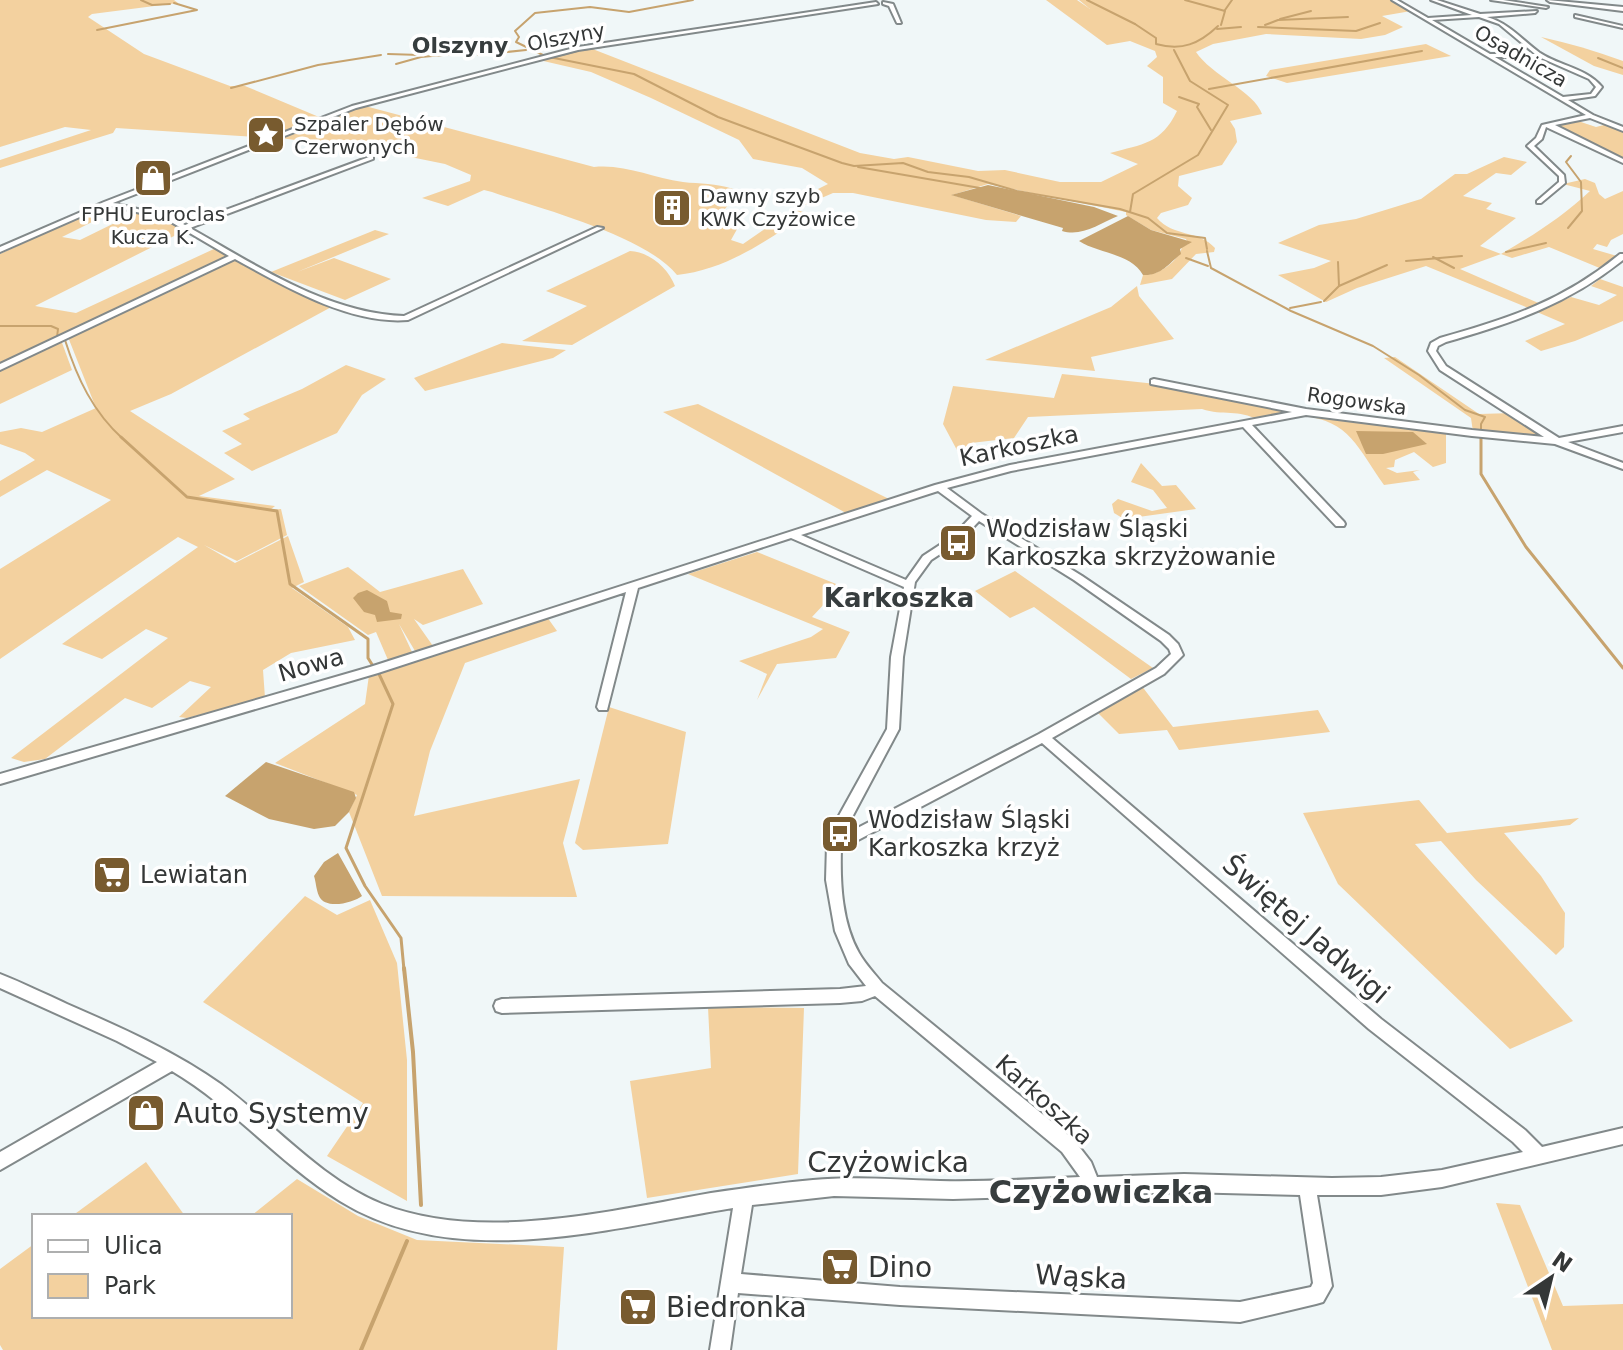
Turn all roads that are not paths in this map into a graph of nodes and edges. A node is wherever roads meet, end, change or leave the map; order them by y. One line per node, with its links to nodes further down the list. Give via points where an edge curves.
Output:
1 (1394, 0): 11 (street, Osadnicza)
2 (1433, 0): 10 (street)
3 (1493, 0): 6 (street)
4 (882, 1): 12 (street, via 891,5); 23 (street, Olszyny, via 578,49 354,107)
5 (1563, 1): 6 (main road); 7 (main road)
6 (1548, 4)
7 (1623, 9)
8 (1535, 12): 10 (street)
9 (1577, 16): 13 (street)
10 (1489, 17): 11 (street); 14 (street)
11 (1426, 19): 15 (street, Osadnicza)
12 (899, 22)
13 (1623, 27)
14 (1540, 55): 15 (street); 16 (street, via 1591,78 1599,87 1593,95)
15 (1488, 56): 16 (street, Osadnicza)
16 (1564, 99): 17 (street, Osadnicza)
17 (1591, 116): 18 (street); 19 (street, Osadnicza)
18 (1548, 124): 21 (street); 22 (street, via 1530,146 1562,176 1562,183)
19 (1623, 129)
20 (371, 158): 24 (street)
21 (1623, 161)
22 (1539, 202)
23 (106, 203): 24 (street); 26 (street)
24 (186, 227): 27 (street)
25 (599, 228): 27 (street, via 405,318 387,318 307,293)
26 (0, 250)
27 (235, 256): 29 (street)
28 (1623, 256): 34 (street, Rogowska, via 1557,302 1434,345 1434,357 1443,368)
29 (0, 367)
30 (1154, 382): 31 (street, Rogowska)
31 (1306, 412): 32 (street, Karkoszka); 34 (street, Rogowska)
32 (1246, 424): 36 (street, Karkoszka, via 1010,468); 38 (street)
33 (1623, 429): 34 (street, Rogowska)
34 (1557, 441): 35 (street, Rogowska)
35 (1623, 466)
36 (939, 487): 37 (street, Karkoszka); 39 (street, Nowa)
37 (978, 516): 41 (street, Karkoszka, via 927,558); 43 (street, via 1152,629 1177,655 1160,671)
38 (1340, 524)
39 (792, 535): 40 (street, Nowa); 41 (street)
40 (633, 585): 42 (street); 44 (street, Nowa, via 374,670)
41 (910, 586): 45 (street, Karkoszka, via 897,657 893,729)
42 (603, 707)
43 (1043, 737): 45 (street); 51 (street, Świętej Jadwigi, via 1375,1024)
44 (0, 779)
45 (834, 844): 47 (street, Karkoszka, via 833,880 842,931 854,959)
46 (0, 981): 49 (street, Czyżowicka)
47 (877, 988): 48 (street, via 840,996); 54 (street, Karkoszka, via 1068,1146)
48 (502, 1006)
49 (172, 1062): 52 (street); 55 (street, Czyżowicka, via 348,1194 397,1218 496,1232 558,1228)
50 (1623, 1136): 51 (street, Czyżowicka)
51 (1538, 1155): 53 (street, Czyżowicka, via 1384,1186)
52 (0, 1162)
53 (1307, 1186): 54 (street, Czyżowicka); 56 (street, Wąska, via 1323,1286 1316,1295 1240,1312)
54 (1092, 1187): 55 (street, Czyżowicka, via 853,1186)
55 (744, 1198): 56 (street)
56 (730, 1283): 57 (street)
57 (720, 1350)

